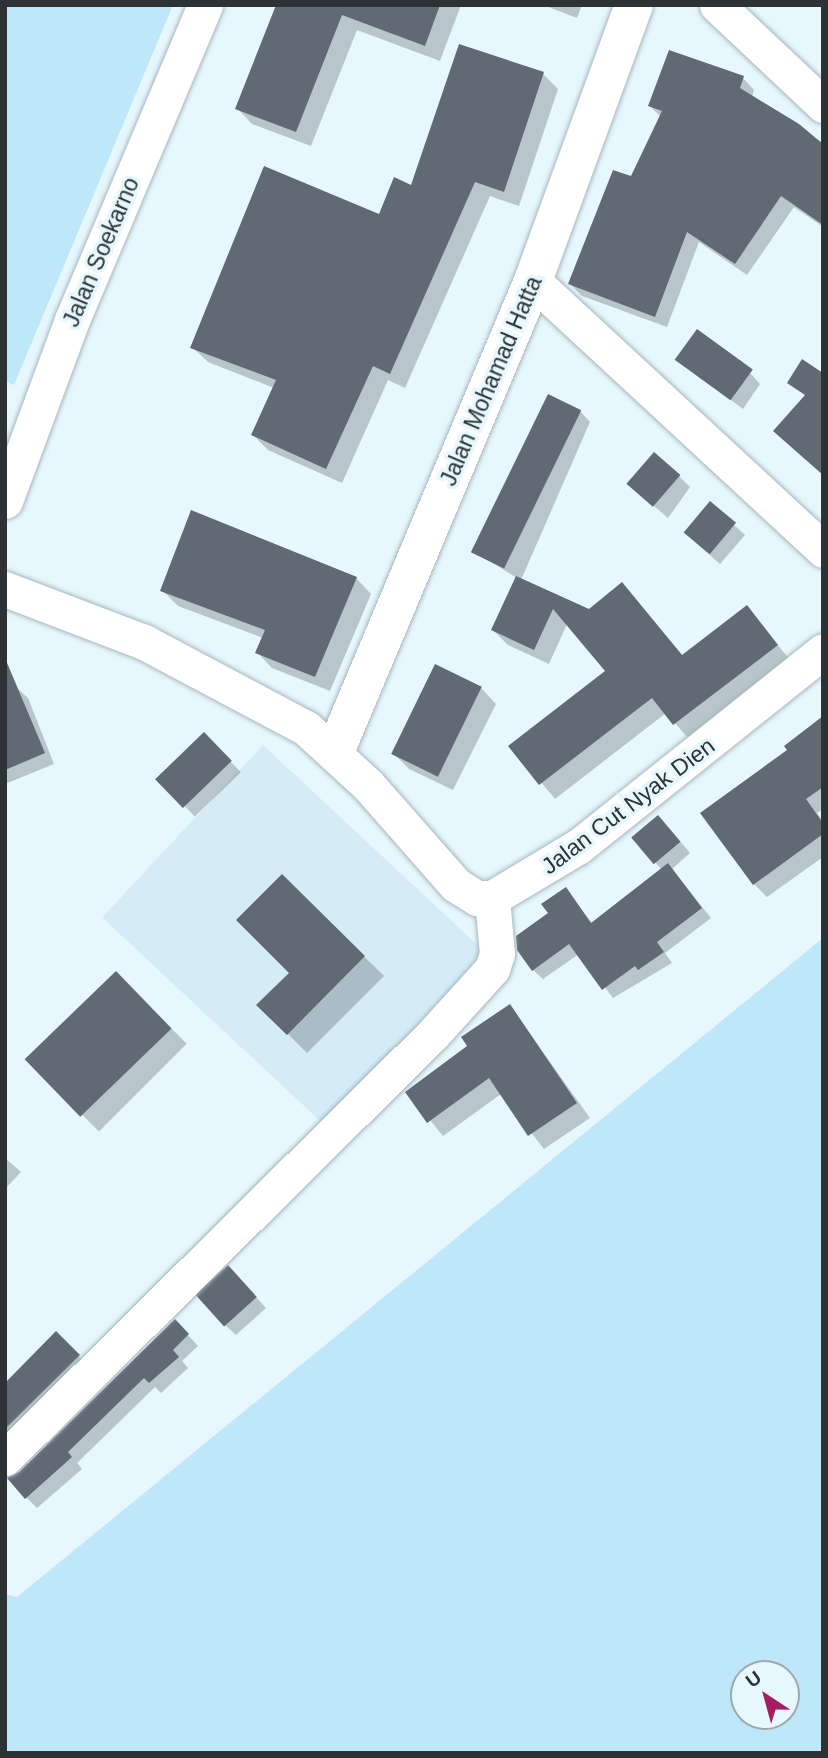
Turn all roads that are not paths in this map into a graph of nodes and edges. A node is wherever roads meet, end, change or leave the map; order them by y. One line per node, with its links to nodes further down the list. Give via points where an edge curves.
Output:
1 (205, 5): 6 (street, Jalan Soekarno, via 72,320)
2 (634, 5): 5 (street, Jalan Mohamad Hatta)
3 (718, 5): 4 (street)
4 (823, 104)
5 (533, 281): 7 (street); 10 (street, Jalan Mohamad Hatta)
6 (5, 501)
7 (823, 550)
8 (5, 589): 10 (street, via 144,642 222,680 306,728)
9 (823, 651): 11 (street, Jalan Cut Nyak Dien, via 579,846)
10 (335, 752): 11 (street, via 456,885 477,898)
11 (492, 898): 12 (street, via 497,954 492,969 433,1034)
12 (5, 1458)

